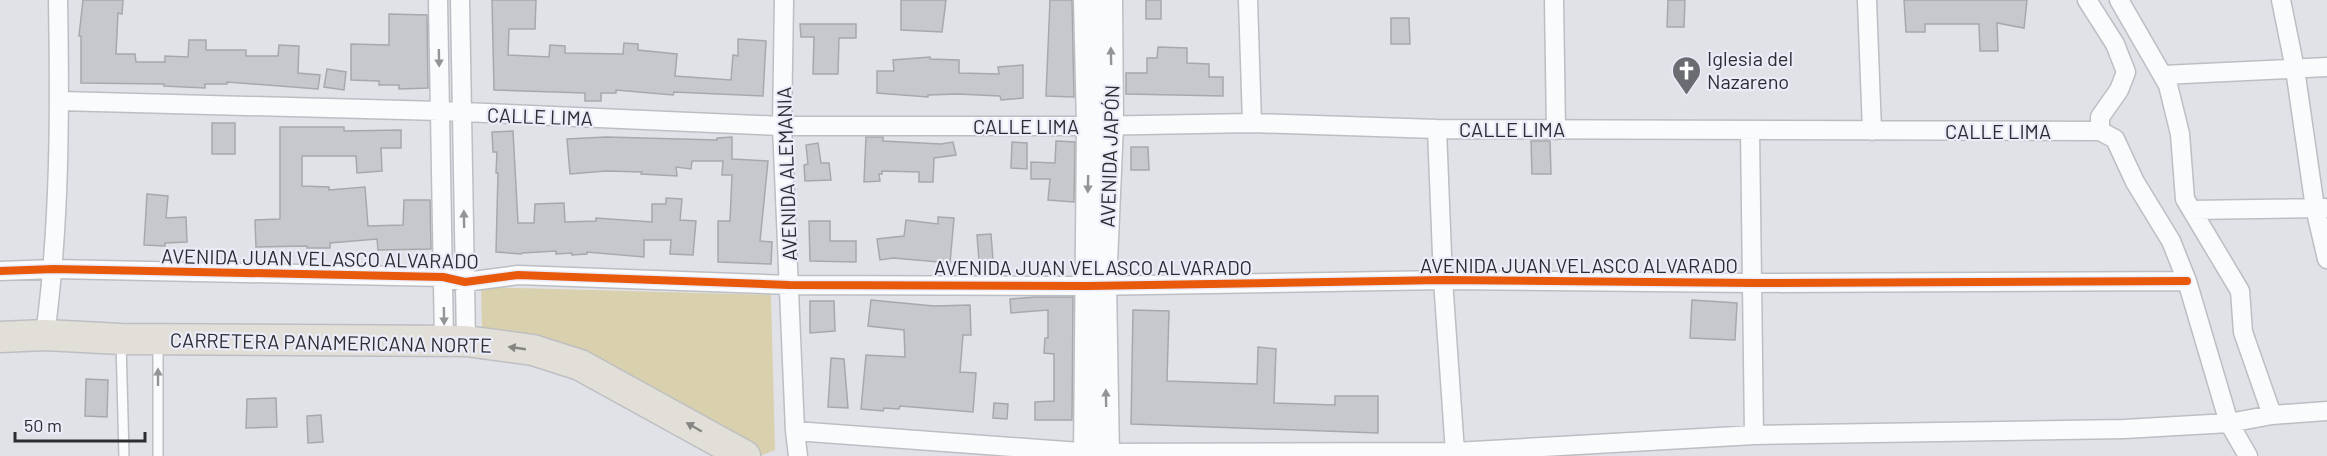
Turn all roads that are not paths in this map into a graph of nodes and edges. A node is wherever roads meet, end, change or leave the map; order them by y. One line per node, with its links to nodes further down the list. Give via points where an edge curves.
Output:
1 (58, 0): 16 (street)
2 (438, 0): 17 (street, one-way to 17)
3 (460, 0): 18 (street)
4 (784, 0): 20 (street, AVENIDA ALEMANIA)
5 (1086, 0): 21 (street, AVENIDA JAPÓN)
6 (1110, 0): 21 (street, AVENIDA JAPÓN, one-way to 6)
7 (1248, 0): 19 (street)
8 (1554, 0): 23 (street)
9 (1867, 0): 26 (street)
10 (2087, 0): 24 (street, via 2115,44 2126,72 2100,117)
11 (2119, 0): 15 (street)
12 (2281, 0): 14 (street)
13 (2327, 67): 14 (street)
14 (2295, 69): 15 (street); 27 (street)
15 (2163, 75): 28 (street, via 2180,134 2185,199)
16 (60, 101): 17 (street, CALLE LIMA); 30 (street)
17 (440, 111): 18 (street, CALLE LIMA); 32 (street)
18 (462, 112): 20 (street, CALLE LIMA); 35 (street, one-way to 18)
19 (1252, 123): 21 (street, CALLE LIMA); 22 (street, CALLE LIMA)
20 (782, 126): 21 (street, CALLE LIMA); 37 (street, AVENIDA ALEMANIA)
21 (1100, 126): 38 (street)
22 (1437, 129): 23 (street, CALLE LIMA); 33 (street)
23 (1556, 130): 25 (street, CALLE LIMA)
24 (2100, 130): 26 (street, CALLE LIMA); 34 (street, via 2115,139)
25 (1750, 131): 26 (street, CALLE LIMA); 36 (street)
26 (1872, 131)
27 (2321, 208): 28 (street); 29 (street)
28 (2192, 210): 45 (street, via 2240,291 2243,332)
29 (2327, 259)
30 (54, 269): 31 (street, AVENIDA JUAN VELASCO ALVARADO); 32 (street, AVENIDA JUAN VELASCO ALVARADO); 39 (street)
31 (0, 270)
32 (443, 276): 35 (street, AVENIDA JUAN VELASCO ALVARADO); 43 (street, one-way to 43)
33 (1443, 280): 36 (street, AVENIDA JUAN VELASCO ALVARADO); 38 (street, AVENIDA JUAN VELASCO ALVARADO); 49 (street)
34 (2187, 281): 36 (street, AVENIDA JUAN VELASCO ALVARADO); 46 (street)
35 (465, 282): 37 (street, AVENIDA JUAN VELASCO ALVARADO, via 518,274); 43 (street)
36 (1753, 283): 48 (street)
37 (789, 285): 38 (street, AVENIDA JUAN VELASCO ALVARADO); 47 (street, AVENIDA ALEMANIA)
38 (1096, 286): 50 (street)
39 (45, 335): 40 (main road, CARRETERA PANAMERICANA NORTE); 41 (main road, CARRETERA PANAMERICANA NORTE)
40 (0, 337)
41 (121, 339): 42 (main road, CARRETERA PANAMERICANA NORTE); 51 (lane)
42 (158, 339): 43 (main road, CARRETERA PANAMERICANA NORTE); 52 (lane, one-way to 42)
43 (455, 341): 53 (main road, CARRETERA PANAMERICANA NORTE, one-way to 43, via 580,365 533,350)
44 (2327, 411): 45 (street)
45 (2271, 415): 46 (street)
46 (2229, 423): 48 (street, via 2124,429); 55 (street)
47 (795, 431): 50 (street); 54 (street, AVENIDA ALEMANIA)
48 (1754, 435): 49 (street)
49 (1455, 452): 50 (street)
50 (1096, 454)
51 (124, 456)
52 (158, 456)
53 (745, 456)
54 (798, 456)
55 (2248, 456)

